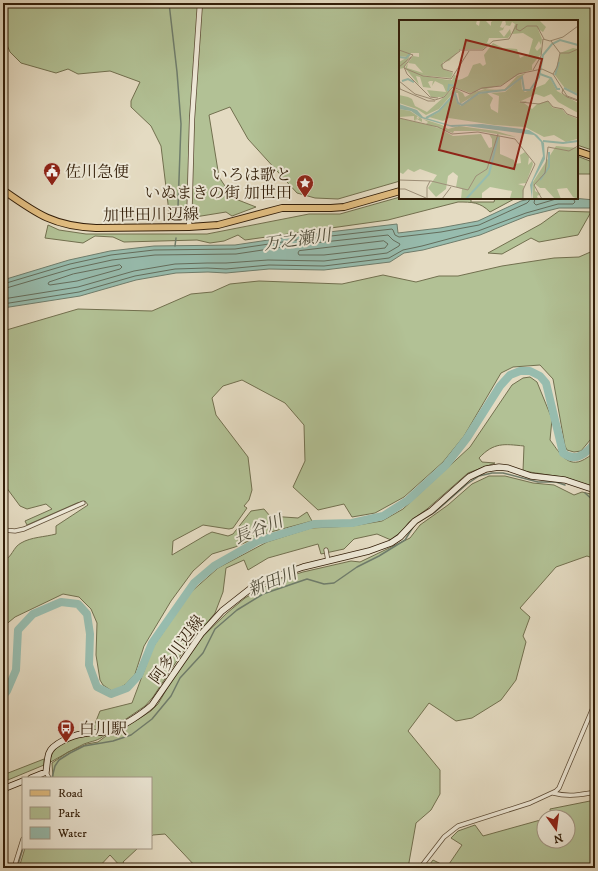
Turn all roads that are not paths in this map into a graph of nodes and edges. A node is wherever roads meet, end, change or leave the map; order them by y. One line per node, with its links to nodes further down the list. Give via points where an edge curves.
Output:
1 (200, 3): 6 (street, via 192,119)
2 (578, 151): 3 (main road)
3 (595, 157)
4 (3, 190): 6 (main road, 加世田川辺線, via 43,217 67,225 96,228)
5 (399, 191): 6 (main road, 加世田川辺線, via 344,207 282,208 218,225)
6 (189, 227)
7 (595, 490): 11 (main road, 阿多川辺線, via 565,480 531,476 508,468 493,467 469,477 391,543)
8 (83, 503): 9 (street, via 24,529)
9 (3, 530)
10 (326, 550): 11 (street)
11 (328, 561): 13 (main road, 阿多川辺線, via 266,580 243,594 201,634 152,705 115,729 76,735 56,745 49,751)
12 (595, 703): 19 (street, via 559,788)
13 (46, 772): 14 (main road); 15 (street)
14 (34, 777)
15 (48, 777)
16 (22, 781): 17 (main road)
17 (3, 789)
18 (595, 792): 19 (street, via 571,796)
19 (553, 793): 22 (street, via 458,826 444,837)
20 (22, 842): 21 (street)
21 (14, 868)
22 (420, 868)

